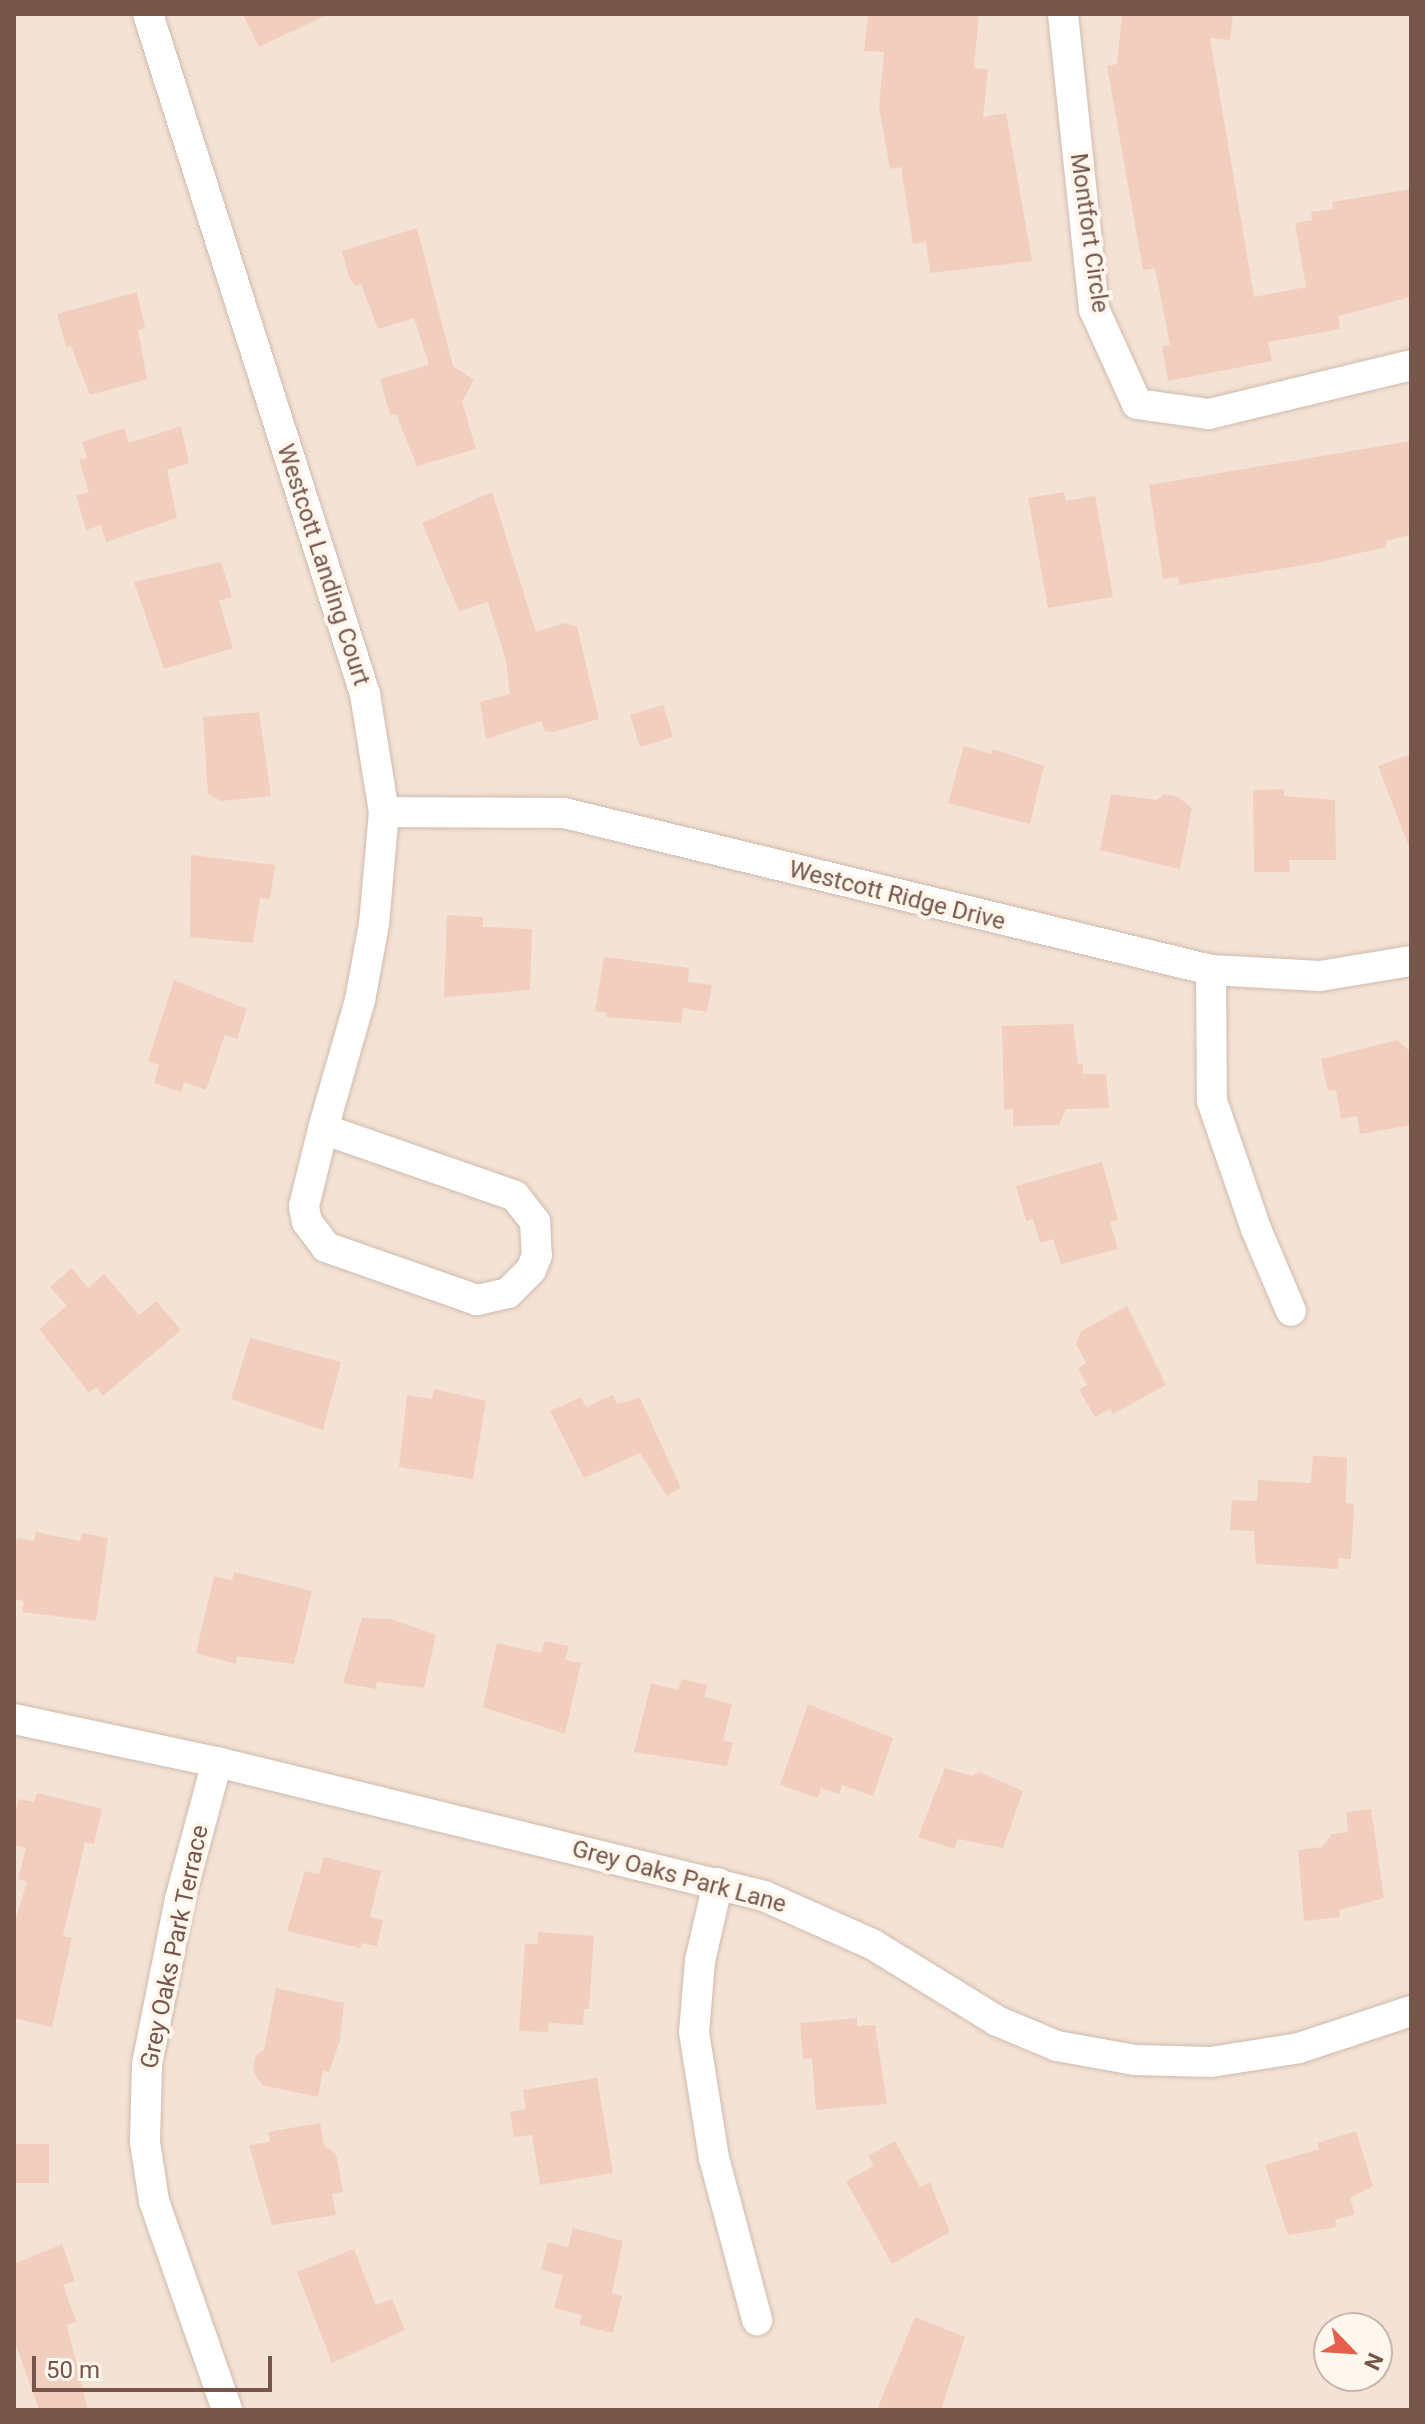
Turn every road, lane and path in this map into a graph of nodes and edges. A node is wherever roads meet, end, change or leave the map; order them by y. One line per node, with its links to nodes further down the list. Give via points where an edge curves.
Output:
1 (148, 14): 4 (street, Westcott Landing Court, via 365,694)
2 (1063, 14): 3 (street, Montfort Circle, via 1094,309 1137,404 1209,414)
3 (1411, 365)
4 (384, 812): 6 (street, Westcott Ridge Drive, via 564,813); 7 (street, Westcott Landing Court, via 374,924 360,1000)
5 (1411, 961): 6 (street, Westcott Ridge Drive, via 1320,976)
6 (1211, 970): 8 (street, via 1212,1101)
7 (323, 1129): 7 (street, Westcott Landing Court, via 304,1206 307,1222 326,1247 477,1300 508,1293 531,1270 538,1247 535,1222 515,1196)
8 (1291, 1311)
9 (14, 1719): 10 (street, Grey Oaks Park Lane)
10 (217, 1762): 11 (street, Grey Oaks Park Lane); 14 (street, Grey Oaks Park Terrace, via 180,1899 147,2064 145,2142 154,2201)
11 (718, 1883): 12 (street, Grey Oaks Park Lane, via 820,1918 997,2021 1057,2046 1135,2060 1211,2062 1299,2048); 13 (street, via 700,1961 694,2032 714,2158)
12 (1411, 2011)
13 (757, 2320)
14 (227, 2410)

